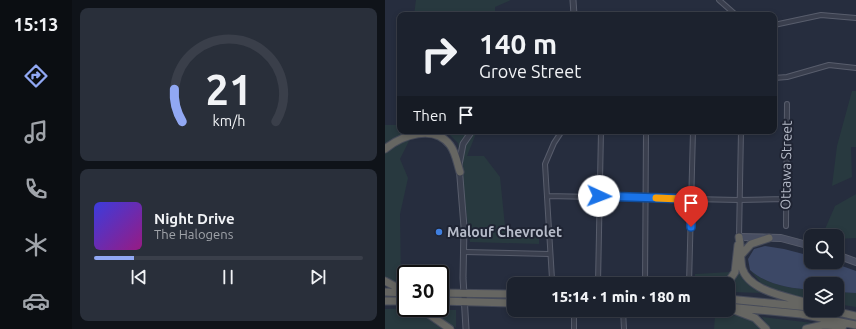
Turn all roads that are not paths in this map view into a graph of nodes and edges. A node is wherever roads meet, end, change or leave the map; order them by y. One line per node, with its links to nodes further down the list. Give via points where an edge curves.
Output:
1 (573, 0): 3 (street)
2 (719, 0): 4 (street)
3 (574, 12)
4 (733, 12)
5 (856, 18): 6 (street, via 821,15)
6 (777, 24)
7 (856, 68): 8 (street, via 829,65)
8 (777, 78)
9 (787, 104): 22 (street, Ottawa Street)
10 (470, 134): 17 (street, via 461,151)
11 (560, 134): 18 (street, via 545,164)
12 (601, 134): 19 (street)
13 (646, 134): 20 (street)
14 (693, 134): 21 (street)
15 (741, 134): 23 (street)
16 (385, 149): 17 (highway, via 406,137 433,134 444,140 451,148)
17 (459, 172): 28 (street)
18 (547, 196): 19 (street); 29 (street)
19 (599, 196): 20 (street); 34 (street)
20 (646, 198): 21 (street); 35 (street)
21 (691, 199): 23 (street); 36 (street)
22 (786, 199): 23 (street); 24 (street, Ottawa Street)
23 (739, 200): 25 (street)
24 (786, 226)
25 (739, 237): 26 (main road); 30 (highway); 37 (highway, via 735,272)
26 (769, 238): 27 (main road); 30 (highway, via 751,244)
27 (804, 244)
28 (464, 252): 29 (street); 43 (street)
29 (549, 254): 33 (street)
30 (742, 254): 50 (highway, via 744,272 756,284 779,295)
31 (844, 258): 32 (main road)
32 (856, 262)
33 (551, 277)
34 (598, 277)
35 (645, 277)
36 (689, 277)
37 (732, 277)
38 (385, 281): 39 (highway)
39 (397, 287)
40 (385, 292): 41 (highway)
41 (397, 292)
42 (449, 293): 43 (highway)
43 (464, 293): 44 (highway); 49 (street)
44 (507, 294)
45 (735, 299): 52 (highway)
46 (385, 300): 47 (highway)
47 (397, 301)
48 (449, 302): 49 (highway)
49 (465, 302): 51 (highway); 62 (street)
50 (804, 302)
51 (507, 303)
52 (804, 306)
53 (735, 309): 60 (highway, via 801,314)
54 (735, 311): 65 (highway, via 755,318)
55 (844, 313): 56 (highway)
56 (856, 316)
57 (433, 317): 61 (highway)
58 (575, 317): 63 (street)
59 (623, 317): 64 (street)
60 (856, 326): 66 (highway, via 823,325)
61 (450, 329)
62 (466, 329)
63 (574, 329)
64 (624, 329)
65 (766, 329)
66 (806, 329)

